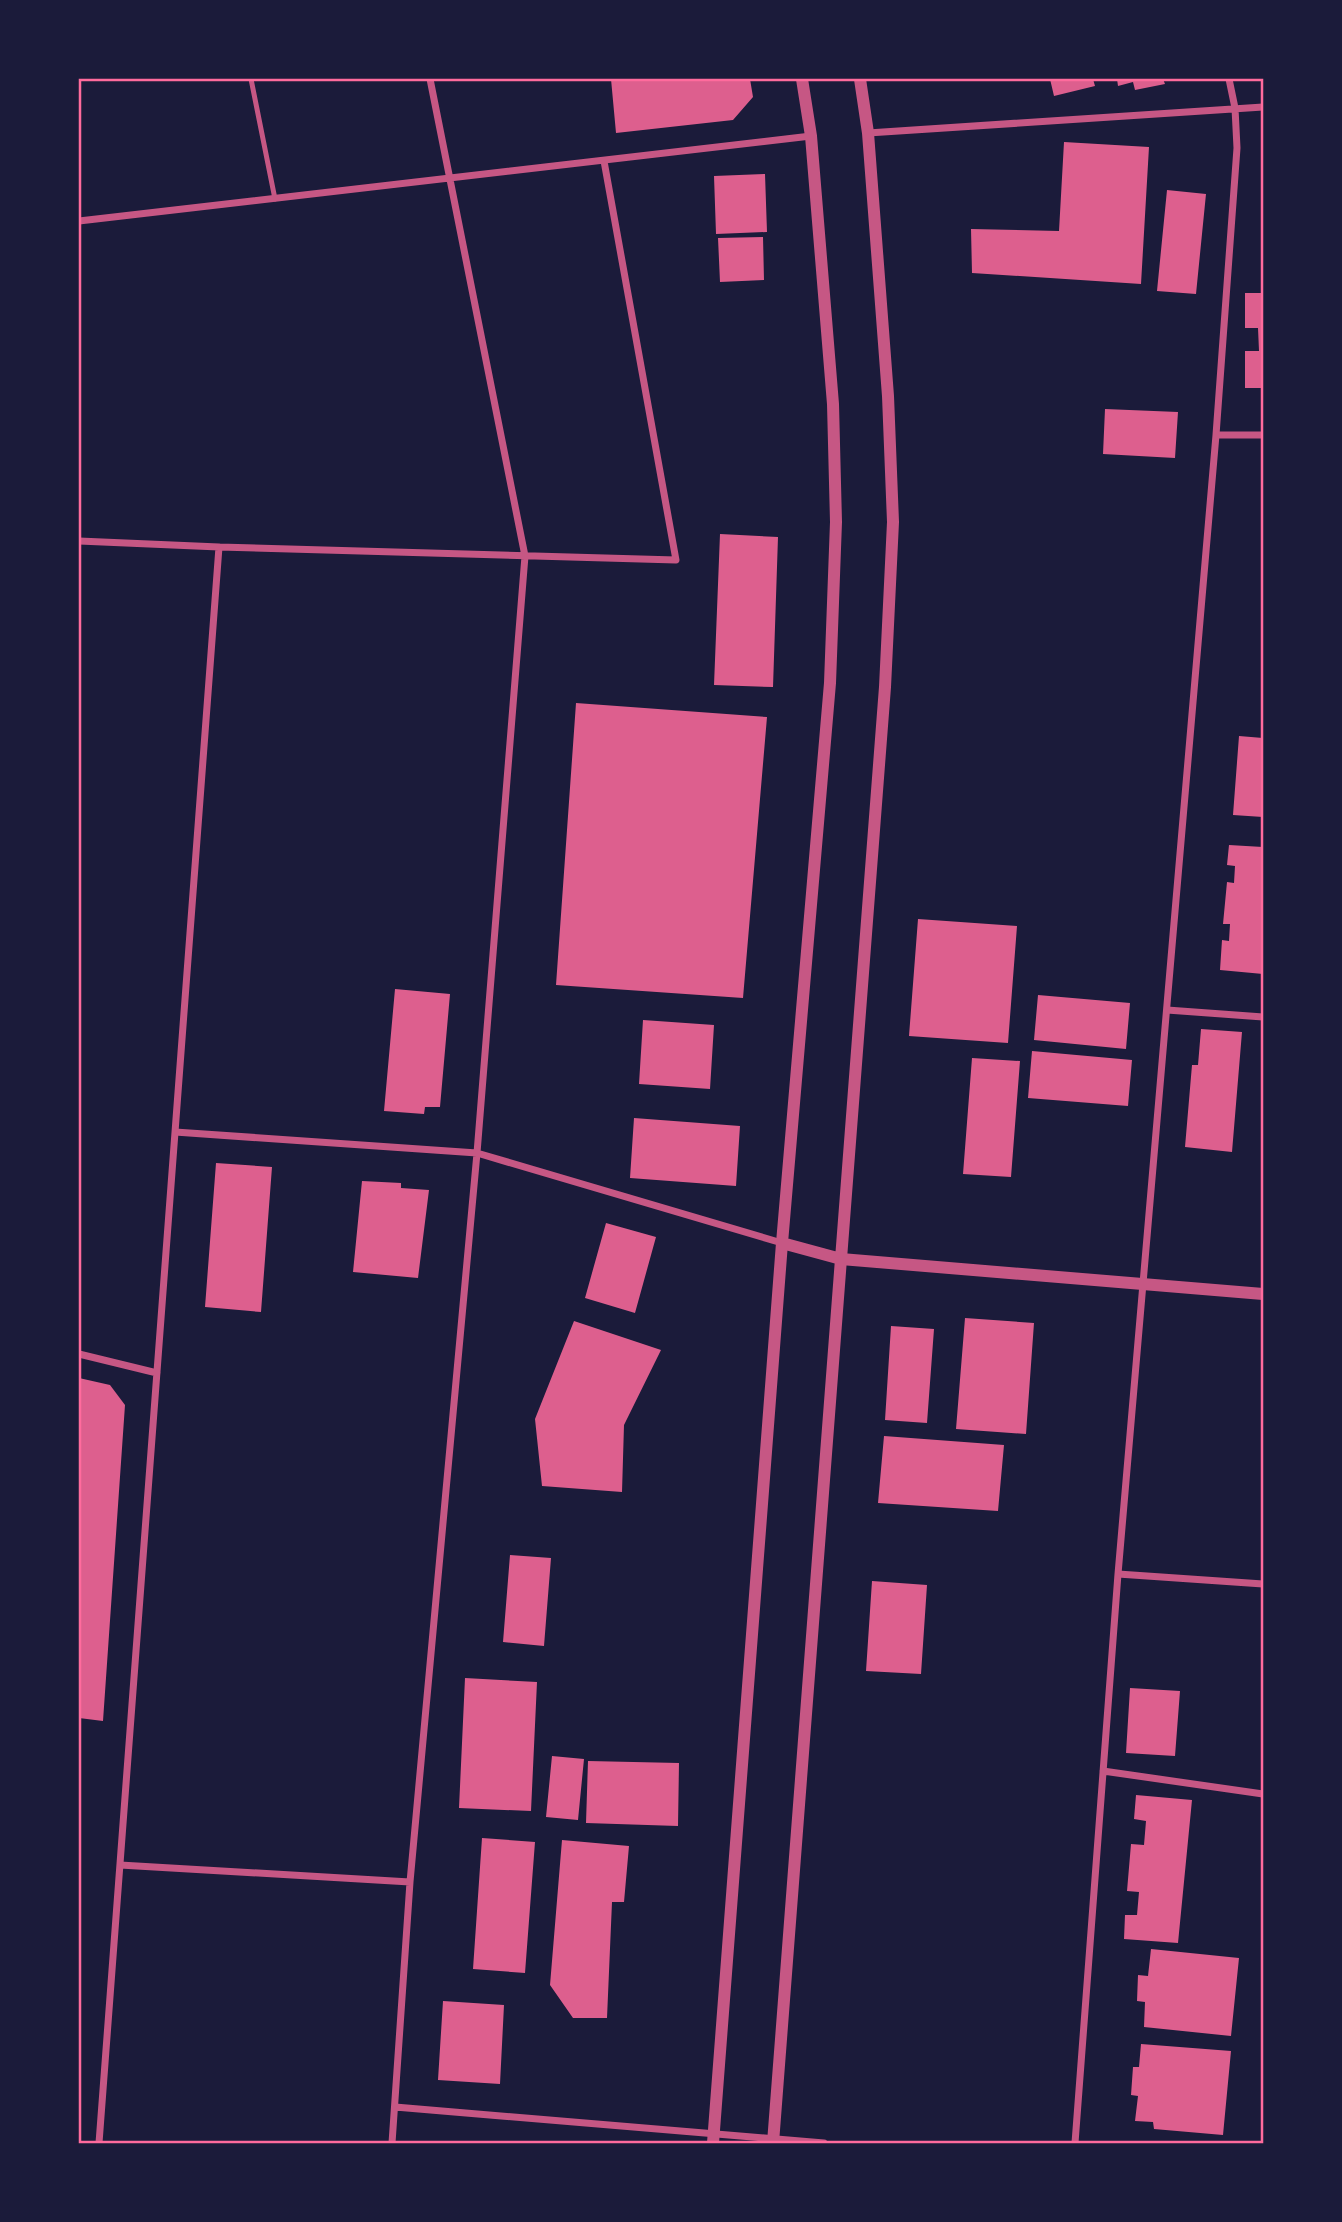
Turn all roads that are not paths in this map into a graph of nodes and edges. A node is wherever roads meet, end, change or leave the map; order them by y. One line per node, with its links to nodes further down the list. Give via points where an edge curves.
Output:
1 (251, 79): 12 (lane)
2 (430, 79): 11 (street)
3 (802, 79): 9 (street)
4 (860, 79): 8 (street)
5 (1228, 79): 7 (street)
6 (1263, 107): 7 (street)
7 (1235, 108): 8 (street); 14 (street, via 1237,148)
8 (869, 133): 24 (street, via 893,522 885,687)
9 (811, 136): 10 (street); 23 (street, via 833,404 836,522 830,683)
10 (604, 161): 11 (street); 18 (street, via 677,560)
11 (450, 180): 12 (street); 18 (street)
12 (275, 199): 13 (street)
13 (79, 221)
14 (1216, 435): 15 (street); 19 (street)
15 (1263, 435)
16 (79, 541): 17 (street)
17 (219, 547): 18 (street); 21 (street)
18 (525, 556): 22 (street)
19 (1167, 1010): 20 (street); 25 (street)
20 (1263, 1017)
21 (175, 1132): 22 (street); 28 (street)
22 (477, 1153): 23 (street); 34 (street)
23 (782, 1243): 24 (street); 36 (street)
24 (841, 1259): 25 (street); 37 (street)
25 (1143, 1284): 26 (street); 29 (street)
26 (1263, 1293)
27 (79, 1354): 28 (street)
28 (157, 1373): 33 (street)
29 (1118, 1574): 30 (street); 31 (street)
30 (1263, 1584)
31 (1103, 1771): 32 (street); 41 (street)
32 (1263, 1794)
33 (120, 1865): 34 (street); 38 (street)
34 (410, 1882): 35 (street)
35 (395, 2107): 36 (street); 39 (street)
36 (714, 2139): 37 (street)
37 (773, 2141): 40 (street)
38 (99, 2143)
39 (392, 2143)
40 (824, 2143)
41 (1075, 2143)

